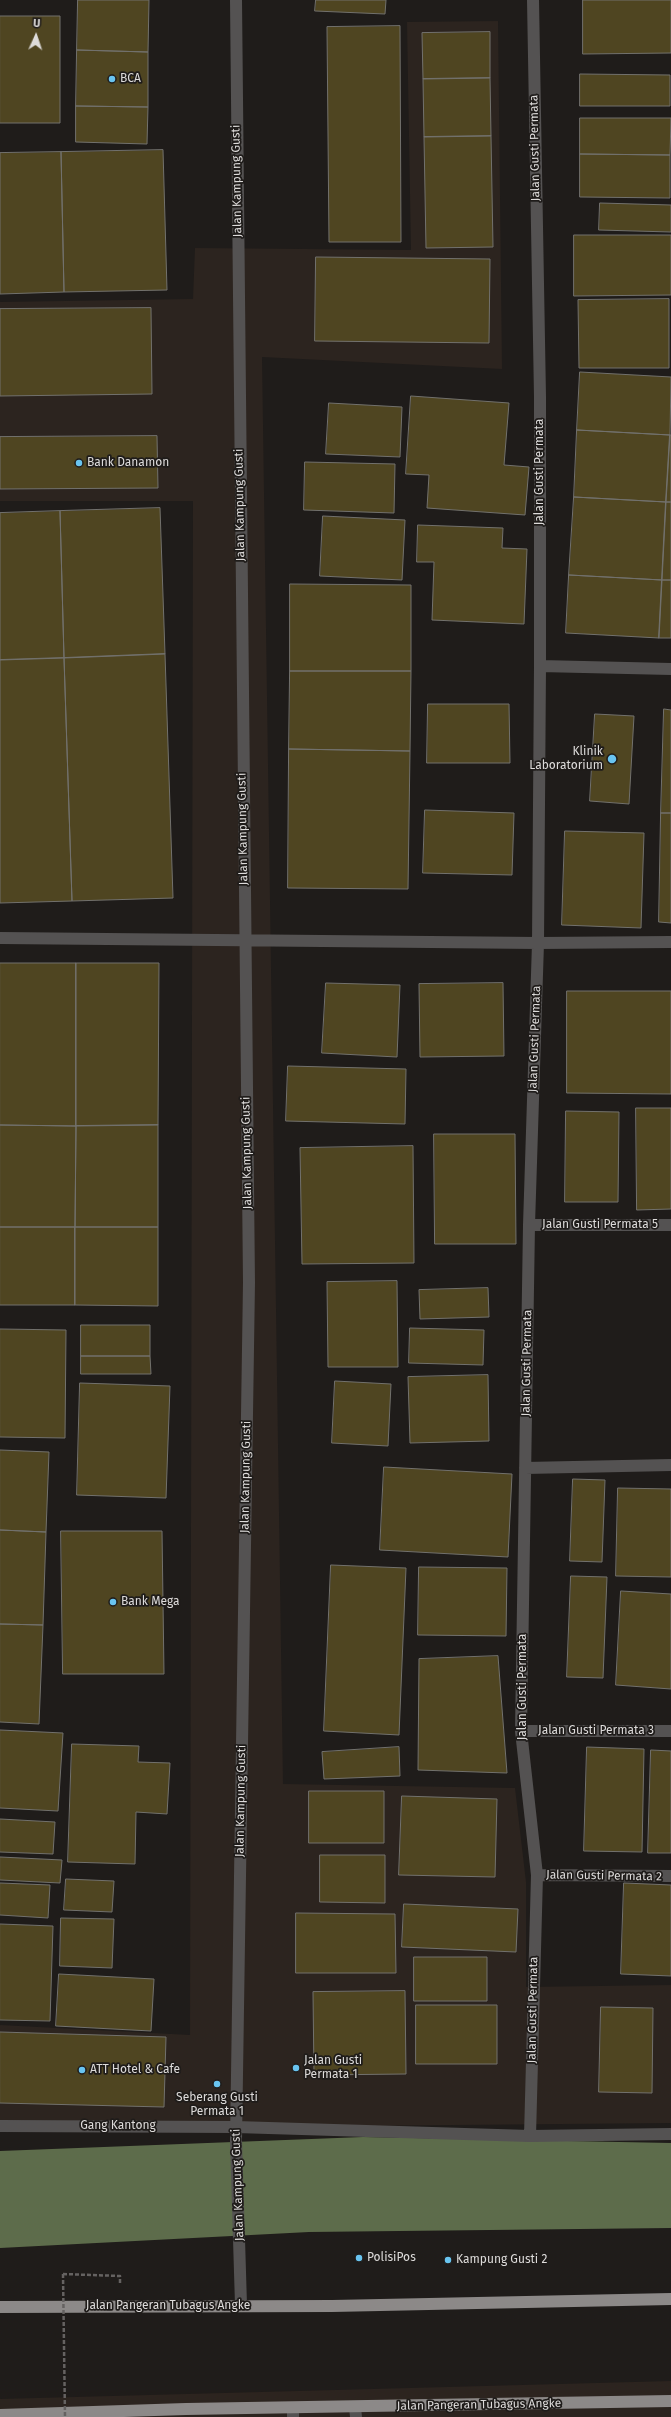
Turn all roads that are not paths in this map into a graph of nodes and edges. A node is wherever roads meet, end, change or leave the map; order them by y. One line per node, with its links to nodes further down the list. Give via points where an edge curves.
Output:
1 (236, 0): 6 (street, Jalan Kampung Gusti)
2 (532, 0): 3 (street, Jalan Gusti Permata, via 540,397)
3 (540, 666): 4 (street); 8 (street, Jalan Gusti Permata)
4 (671, 669)
5 (0, 938): 6 (street)
6 (244, 942): 8 (street); 18 (street, Jalan Kampung Gusti, via 249,1282)
7 (671, 942): 8 (street)
8 (538, 943): 9 (street, Jalan Gusti Permata)
9 (529, 1225): 10 (street, Jalan Gusti Permata 5); 12 (street, Jalan Gusti Permata)
10 (671, 1225)
11 (671, 1465): 12 (street)
12 (526, 1468): 13 (street, Jalan Gusti Permata)
13 (521, 1731): 14 (street, Jalan Gusti Permata 3); 15 (street, Jalan Gusti Permata)
14 (671, 1731)
15 (536, 1875): 16 (street, Jalan Gusti Permata 2); 20 (street, Jalan Gusti Permata)
16 (671, 1876)
17 (0, 2126): 18 (street, Gang Kantong)
18 (236, 2127): 20 (street); 22 (street, Jalan Kampung Gusti)
19 (671, 2134): 20 (street)
20 (530, 2136)
21 (671, 2300): 22 (main road, Jalan Pangeran Tubagus Angke)
22 (242, 2305): 23 (main road, Jalan Pangeran Tubagus Angke)
23 (0, 2307)
24 (671, 2401): 25 (main road, Jalan Pangeran Tubagus Angke)
25 (355, 2412): 26 (main road, Jalan Pangeran Tubagus Angke)
26 (293, 2413): 27 (main road, Jalan Pangeran Tubagus Angke, via 170,2409)
27 (0, 2415)

